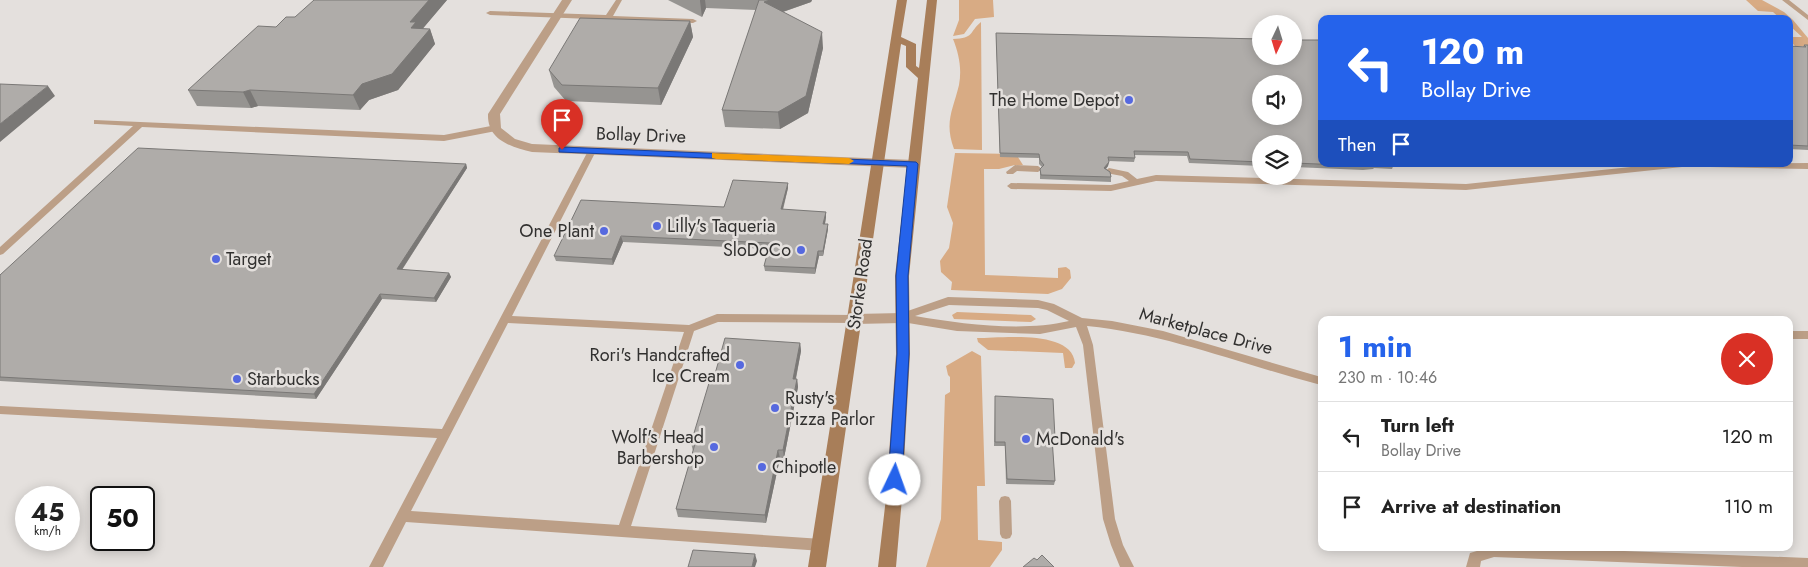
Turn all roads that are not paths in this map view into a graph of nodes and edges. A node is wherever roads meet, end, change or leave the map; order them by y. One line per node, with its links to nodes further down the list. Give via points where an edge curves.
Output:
1 (567, 0): 7 (street)
2 (619, 0): 8 (lane)
3 (902, 0): 11 (main road, Storke Road)
4 (932, 0): 12 (main road)
5 (1785, 0): 9 (lane)
6 (490, 13): 7 (lane)
7 (557, 16): 8 (lane); 15 (street, via 494,114)
8 (608, 18): 10 (lane)
9 (1808, 18)
10 (693, 21)
11 (896, 40): 12 (main road, via 911,44 911,67); 17 (main road, Storke Road)
12 (924, 77): 18 (main road)
13 (97, 122): 14 (lane)
14 (140, 124): 15 (lane, via 444,138); 27 (lane)
15 (496, 128): 16 (street, Bollay Drive, via 506,140 517,146)
16 (592, 151): 17 (street, Bollay Drive); 29 (lane)
17 (878, 162): 18 (street, Bollay Drive); 30 (main road, Storke Road)
18 (913, 164): 28 (main road, via 902,276)
19 (1793, 166): 20 (lane)
20 (1808, 166)
21 (1654, 167): 25 (lane, via 1466,187 1156,178)
22 (1038, 169): 24 (lane, via 1015,168)
23 (1110, 171): 25 (lane, via 1125,174)
24 (1010, 172)
25 (1136, 182): 26 (lane, via 1103,188)
26 (1011, 186)
27 (0, 252)
28 (902, 318): 30 (street); 31 (lane, Marketplace Drive, via 957,327 1040,330); 31 (lane, Marketplace Drive, via 940,303 956,301 1038,304); 46 (main road, via 901,383)
29 (505, 319): 32 (lane); 37 (lane)
30 (855, 319): 32 (lane, via 718,318); 42 (main road, Storke Road)
31 (1080, 322): 35 (lane, Marketplace Drive, via 1162,334); 47 (lane, via 1088,345 1109,519)
32 (690, 329): 40 (lane)
33 (1793, 335): 34 (lane)
34 (1808, 335)
35 (1318, 379)
36 (0, 410): 37 (lane)
37 (445, 434): 39 (lane)
38 (1005, 501): 41 (lane)
39 (403, 516): 40 (lane); 44 (lane)
40 (623, 532): 42 (lane)
41 (1006, 534)
42 (822, 545): 45 (main road, Storke Road)
43 (1808, 564): 48 (lane, via 1494,552 1475,557)
44 (376, 567)
45 (817, 567)
46 (887, 567)
47 (1127, 567)
48 (1473, 567)

